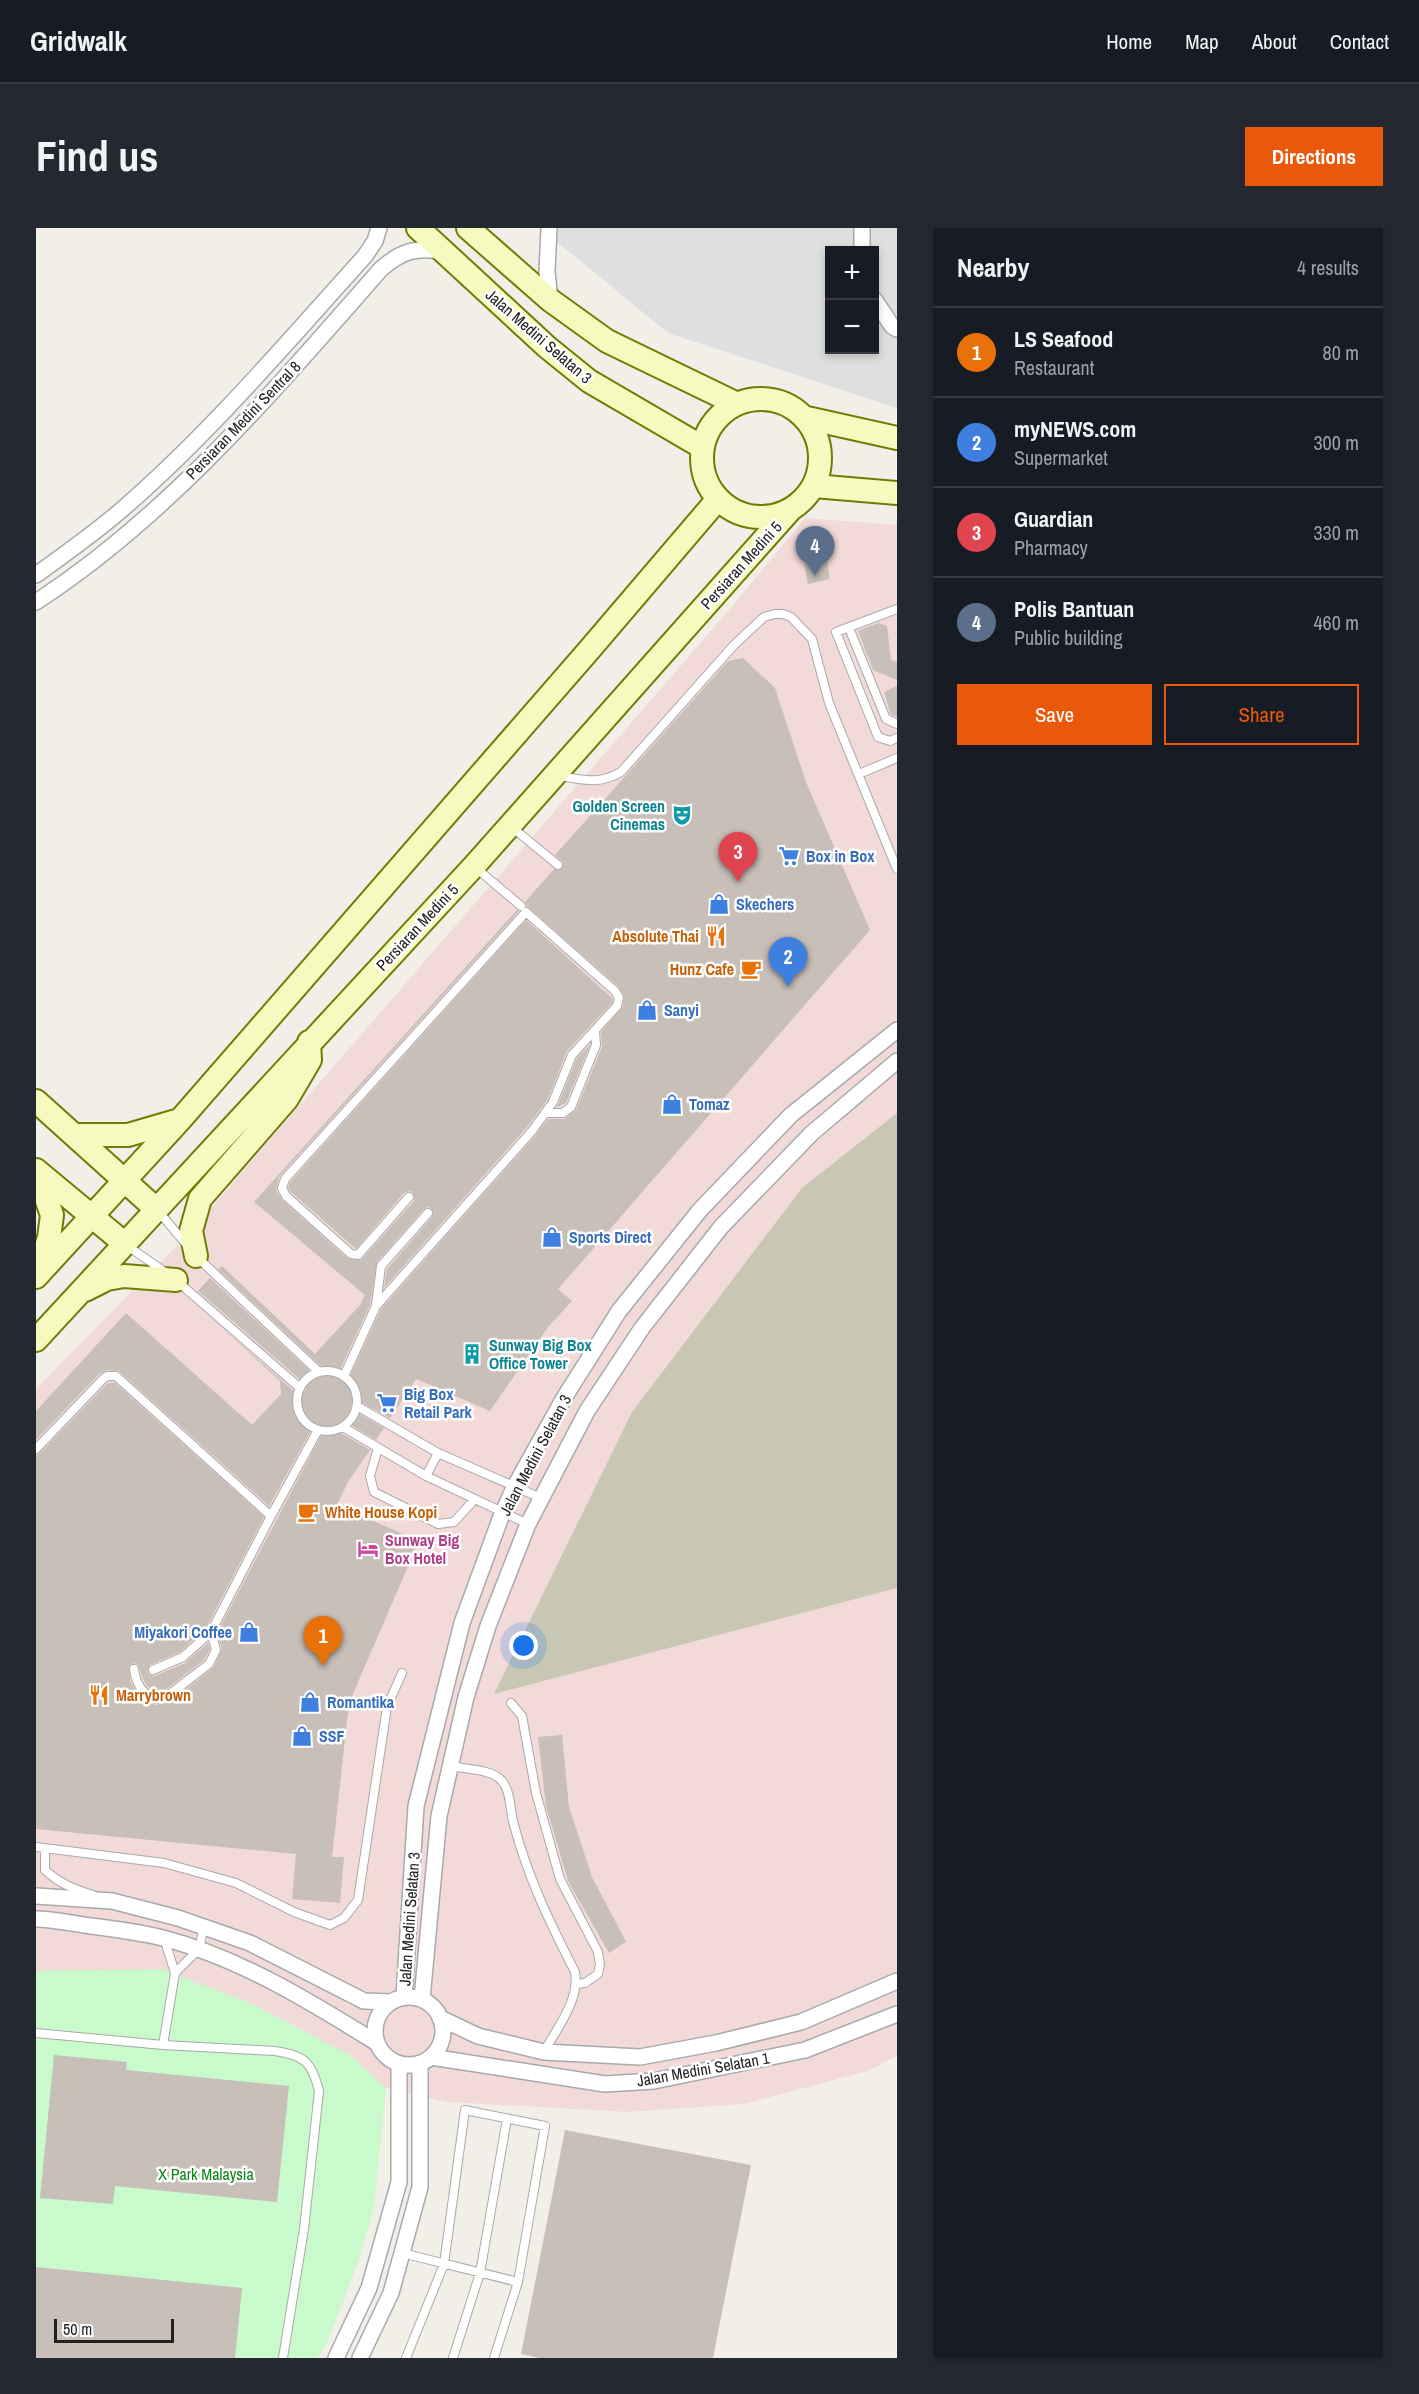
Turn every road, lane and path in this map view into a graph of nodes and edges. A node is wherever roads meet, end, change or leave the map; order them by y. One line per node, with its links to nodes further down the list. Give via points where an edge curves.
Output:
1 (379, 228): 19 (street, Persiaran Medini Sentral 8, via 375,242 364,256 254,379 181,453 125,506)
2 (418, 228): 7 (street, Jalan Medini Selatan 3)
3 (468, 228): 8 (street)
4 (549, 228): 8 (street)
5 (862, 228): 6 (street)
6 (862, 246)
7 (446, 252): 14 (street, Jalan Medini Selatan 3, via 589,381); 20 (street, Persiaran Medini Sentral 8, via 412,249 395,257 270,394 141,523)
8 (550, 300): 11 (street, via 607,341)
9 (875, 300): 10 (street)
10 (897, 329)
11 (735, 403): 12 (street, via 746,399 771,400); 14 (street, via 714,423)
12 (807, 418): 13 (street); 15 (street, via 820,450)
13 (897, 438)
14 (702, 447): 17 (street, via 705,476)
15 (814, 486): 16 (street); 18 (street)
16 (897, 493)
17 (718, 499): 18 (street, via 726,507 747,515 772,516); 39 (street)
18 (791, 509): 27 (street, Persiaran Medini 5)
19 (36, 575)
20 (36, 602)
21 (897, 609): 22 (lane)
22 (849, 628): 23 (lane, via 886,719); 24 (lane, via 836,632 878,737)
23 (897, 724)
24 (894, 740)
25 (897, 758): 26 (lane)
26 (859, 774): 27 (lane, via 829,702 812,639 791,617 775,614 764,617 734,645 621,772 596,781); 31 (lane)
27 (553, 775): 28 (street, Persiaran Medini 5)
28 (510, 825): 29 (lane); 30 (street, Persiaran Medini 5)
29 (558, 865)
30 (474, 866): 32 (lane); 35 (street, Persiaran Medini 5)
31 (897, 869)
32 (521, 906)
33 (594, 1030): 38 (lane, via 572,1055); 38 (lane, via 596,1045 571,1107 562,1113); 43 (lane, via 617,1006 617,994 526,912 285,1179 282,1188 286,1196 351,1254 358,1255)
34 (897, 1030): 64 (street, Jalan Medini Selatan 3, via 791,1115 700,1210 619,1311)
35 (309, 1042): 44 (street, Persiaran Medini 5); 48 (street, via 310,1060 287,1099 200,1199 191,1231)
36 (897, 1061): 65 (street, Jalan Medini Selatan 3, via 812,1132 722,1227 636,1337 587,1411)
37 (36, 1101): 40 (street)
38 (545, 1113): 52 (lane)
39 (180, 1120): 40 (street, via 128,1135); 42 (street)
40 (75, 1135): 42 (street)
41 (36, 1170): 46 (street); 49 (street, via 52,1215)
42 (125, 1179): 44 (street); 46 (street)
43 (409, 1197)
44 (156, 1209): 47 (street, Persiaran Medini 5); 48 (lane)
45 (428, 1213): 52 (lane, via 381,1266)
46 (92, 1216): 47 (street); 49 (street)
47 (124, 1243): 50 (lane); 51 (street, Persiaran Medini 5)
48 (196, 1256): 54 (lane)
49 (36, 1275)
50 (176, 1280): 51 (street, via 124,1276 107,1279); 56 (lane)
51 (78, 1293): 53 (street, Persiaran Medini 5)
52 (376, 1306): 55 (lane)
53 (36, 1340)
54 (319, 1372): 55 (lane); 56 (lane)
55 (344, 1376): 57 (lane, via 355,1389)
56 (300, 1389): 59 (lane, via 300,1413)
57 (357, 1406): 58 (lane); 62 (lane)
58 (343, 1427): 59 (lane); 60 (lane)
59 (318, 1430): 68 (lane)
60 (378, 1448): 63 (lane); 66 (lane, via 370,1476 374,1492 438,1524 454,1522)
61 (36, 1449): 68 (lane, via 103,1379 116,1376)
62 (438, 1453): 63 (lane); 64 (lane)
63 (426, 1476): 66 (lane)
64 (515, 1486): 65 (lane); 67 (street, Jalan Medini Selatan 3)
65 (541, 1498): 69 (street, Jalan Medini Selatan 3)
66 (474, 1500): 67 (lane)
67 (502, 1514): 69 (lane); 87 (street, Jalan Medini Selatan 3, via 462,1623 416,1806)
68 (271, 1516): 70 (lane)
69 (528, 1524): 75 (street, Jalan Medini Selatan 3, via 488,1626)
70 (211, 1632): 71 (lane, via 216,1650 209,1664 166,1698 154,1700 144,1693 135,1681); 72 (lane, via 183,1656)
71 (134, 1669)
72 (153, 1670)
73 (402, 1673): 77 (lane, via 387,1707 358,1900 344,1918 330,1924 294,1912 236,1883 164,1863)
74 (512, 1703): 86 (lane, via 522,1716 536,1793 560,1879 598,1952 598,1974)
75 (450, 1766): 86 (lane, via 490,1774 506,1786 539,1901 576,1972); 88 (street, Jalan Medini Selatan 3, via 439,1816)
76 (36, 1847): 77 (lane)
77 (45, 1848): 79 (lane, via 45,1870 57,1881)
78 (36, 1896): 79 (street)
79 (111, 1901): 81 (street)
80 (36, 1919): 82 (street)
81 (204, 1926): 83 (lane); 87 (street, via 250,1943 364,2001)
82 (164, 1938): 83 (street); 84 (lane)
83 (199, 1949): 84 (lane); 92 (street, via 240,1966)
84 (175, 1973): 93 (lane)
85 (897, 1981): 94 (street, Jalan Medini Selatan 1, via 801,2022 716,2043 640,2057)
86 (577, 1984): 94 (lane)
87 (397, 1999): 88 (street); 92 (street, via 377,2017)
88 (422, 1999): 90 (street, via 433,2006)
89 (897, 2014): 95 (street, Jalan Medini Selatan 1, via 805,2050 654,2081 605,2084)
90 (440, 2018): 94 (street, Jalan Medini Selatan 1, via 478,2036); 95 (street, via 440,2046)
91 (36, 2032): 93 (lane)
92 (377, 2043): 96 (street, via 386,2057)
93 (163, 2045): 103 (lane, via 291,2053 307,2061 316,2080 319,2091 313,2156)
94 (544, 2052)
95 (426, 2060): 96 (street); 98 (street, via 420,2187)
96 (399, 2064): 102 (street, via 399,2182)
97 (507, 2119): 99 (lane, via 465,2109); 100 (lane); 101 (lane, via 545,2126)
98 (400, 2260): 99 (lane); 102 (street, via 386,2281); 105 (street, via 391,2293)
99 (444, 2264): 100 (lane); 106 (lane)
100 (480, 2273): 101 (lane); 107 (lane)
101 (518, 2282): 108 (lane)
102 (369, 2288): 104 (street)
103 (283, 2358)
104 (336, 2358)
105 (360, 2358)
106 (406, 2358)
107 (453, 2358)
108 (494, 2358)

